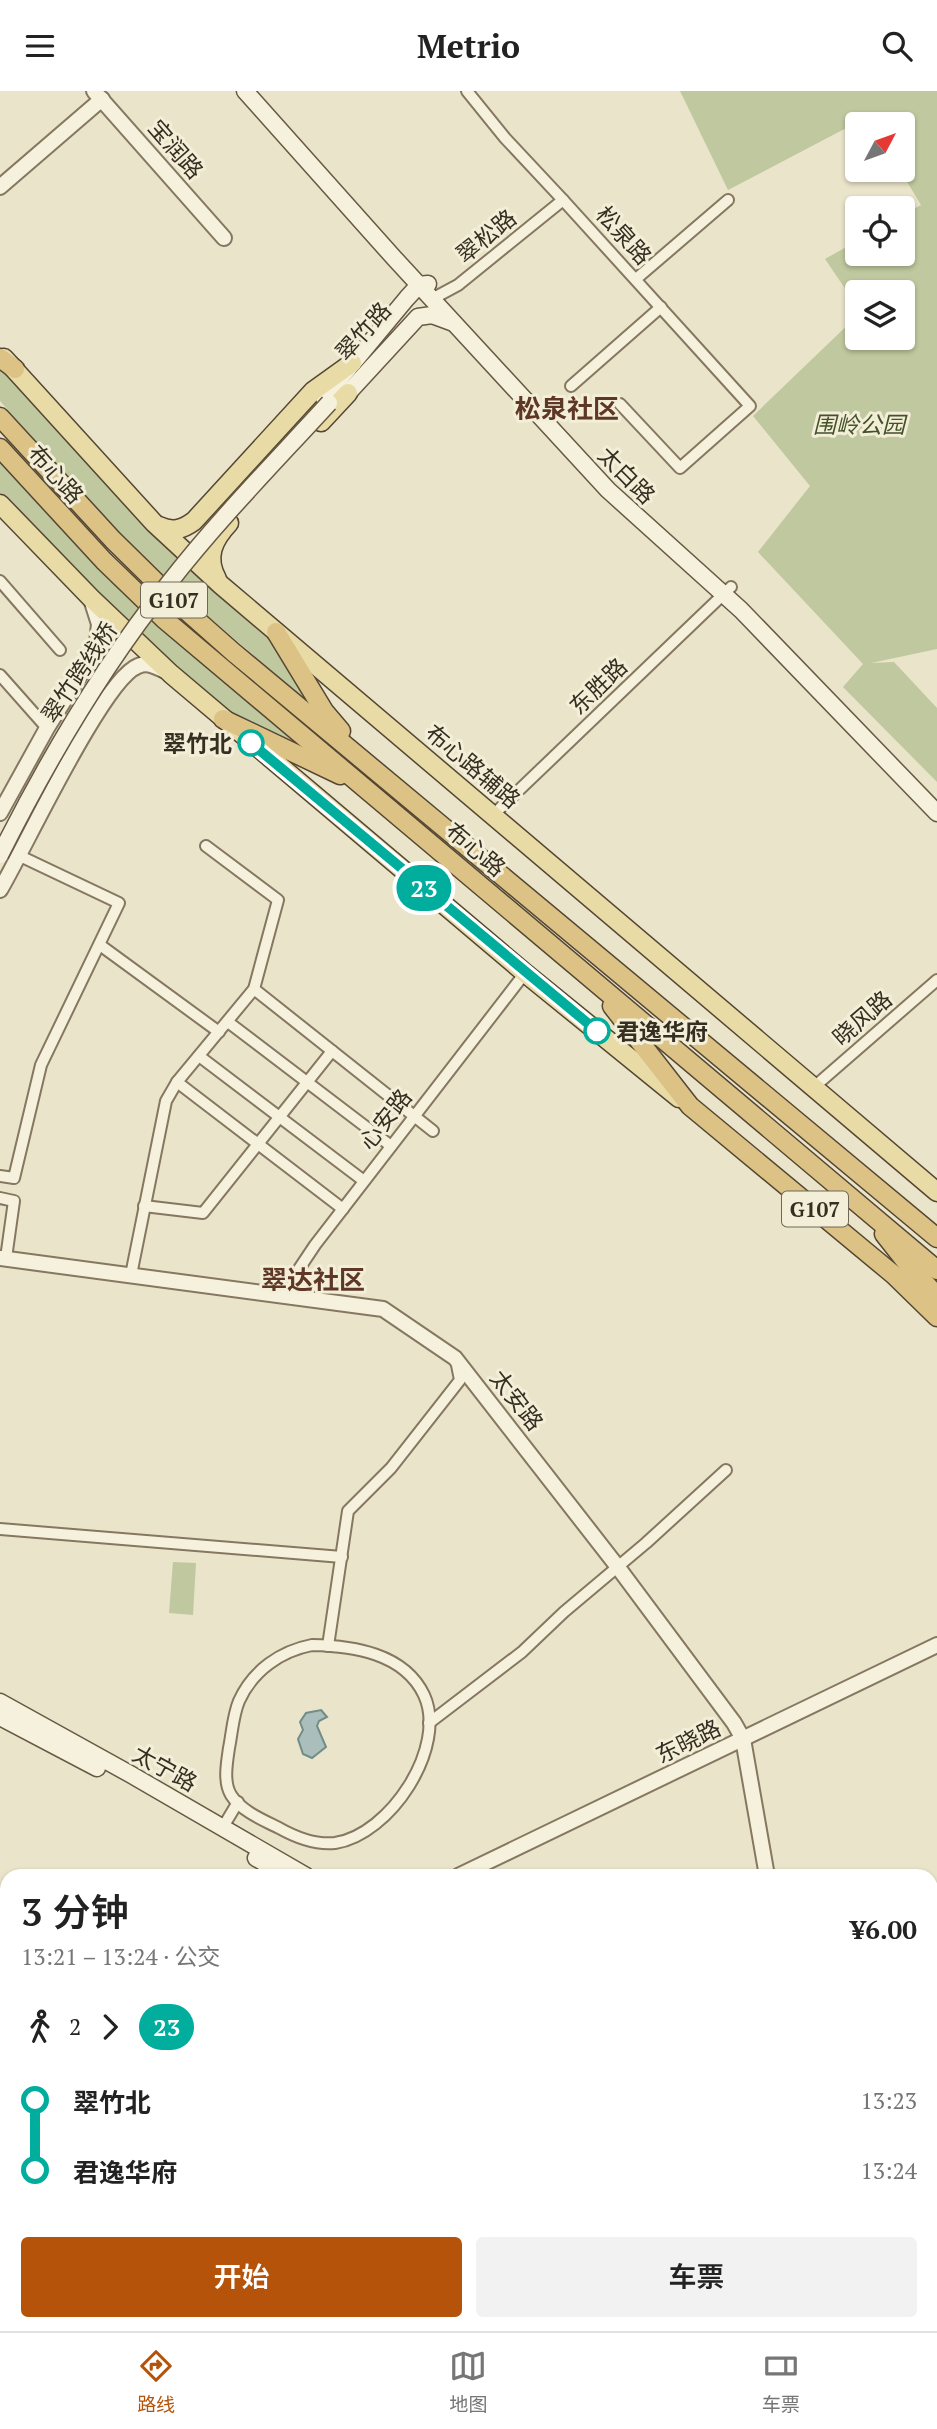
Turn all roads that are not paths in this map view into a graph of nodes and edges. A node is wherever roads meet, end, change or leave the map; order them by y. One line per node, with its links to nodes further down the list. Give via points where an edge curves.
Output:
1 (245, 91): 10 (main road, 太白路)
2 (260, 91): 10 (main road, 太白路)
3 (467, 91): 6 (street, 松泉路)
4 (98, 95): 5 (street); 8 (street, 宝润路)
5 (0, 187)
6 (564, 200): 9 (street, 松泉路); 10 (street, 翠松路, via 458,285)
7 (728, 200): 9 (street)
8 (224, 238)
9 (636, 279): 11 (street, 松泉路)
10 (430, 292): 12 (main road, 太白路); 14 (main road, 翠竹路); 18 (main road, 翠竹路); 28 (main road, 太白路, via 606,475)
11 (661, 307): 16 (street); 19 (street, 松泉路, via 750,406 680,468)
12 (456, 325): 17 (main road, 翠竹路, via 441,316 418,317); 28 (main road, 太白路, via 614,496)
13 (0, 356): 15 (highway)
14 (352, 363): 18 (main road, 翠竹路); 23 (main road, via 313,391)
15 (15, 369): 24 (main road, 布心路辅路)
16 (571, 386)
17 (348, 393): 18 (main road, 翠竹路); 25 (main road)
18 (326, 400): 44 (main road, 翠竹跨线桥, bridge, via 200,534 139,610 74,706); 46 (main road, 翠竹跨线桥, bridge, via 195,550 139,622 61,740)
19 (620, 404)
20 (0, 417): 38 (highway, 布心路 / G107, via 172,598)
21 (0, 448): 39 (highway, 布心路 / G107, via 146,602)
22 (0, 504): 29 (main road)
23 (194, 521): 24 (main road, via 174,530); 25 (main road, via 191,530 200,540)
24 (155, 523): 27 (main road, 布心路辅路)
25 (218, 535): 27 (main road, via 211,560)
26 (1, 583): 31 (street)
27 (221, 585): 30 (main road, 布心路辅路)
28 (727, 590): 40 (main road, 太白路); 42 (main road, 太白路); 43 (street, 东胜路)
29 (91, 598): 32 (street, via 99,628); 33 (main road)
30 (276, 632): 38 (highway, via 324,711); 43 (main road, 布心路辅路)
31 (60, 650)
32 (87, 664): 35 (street, via 102,655 115,662); 37 (street)
33 (171, 674): 35 (street, via 147,663 136,666); 36 (main road)
34 (0, 675): 37 (street)
35 (108, 695): 47 (street, via 66,764)
36 (223, 719): 39 (highway); 50 (main road)
37 (47, 729): 41 (street)
38 (367, 764): 74 (highway, 布心路 / G107)
39 (363, 787): 51 (highway, 布心路 / G107)
40 (937, 799)
41 (0, 813)
42 (937, 813)
43 (493, 815): 60 (main road, 布心路辅路)
44 (0, 842)
45 (206, 846): 53 (street, via 278,900)
46 (0, 855)
47 (20, 856): 48 (street); 49 (street, via 119,903)
48 (0, 890)
49 (100, 945): 55 (street); 67 (street, via 41,1065 14,1178)
50 (525, 973): 61 (main road); 62 (street, 心安路)
51 (591, 978): 61 (highway, G107); 71 (highway, 布心路)
52 (937, 980): 60 (street, 晓风路)
53 (254, 989): 54 (street); 56 (street)
54 (228, 1022): 55 (street); 59 (street)
55 (219, 1032): 57 (street)
56 (332, 1051): 59 (street); 62 (street)
57 (199, 1056): 58 (street); 63 (street)
58 (177, 1082): 65 (street); 72 (street, via 163,1111)
59 (307, 1082): 63 (street); 66 (street)
60 (814, 1087): 69 (main road, 布心路辅路)
61 (690, 1106): 80 (highway, G107, via 894,1275)
62 (414, 1116): 64 (street); 66 (street, 心安路)
63 (280, 1117): 65 (street); 68 (street)
64 (433, 1131)
65 (258, 1144): 72 (street, via 203,1213); 73 (street)
66 (391, 1146): 68 (street, 心安路)
67 (0, 1176)
68 (364, 1181): 73 (street, 心安路)
69 (937, 1192)
70 (0, 1198): 75 (street, via 14,1201)
71 (857, 1202): 76 (highway, 布心路); 79 (highway)
72 (144, 1206): 77 (street)
73 (343, 1209): 78 (street, 心安路, via 299,1267)
74 (937, 1238)
75 (3, 1258): 77 (street, 太安路)
76 (937, 1270)
77 (131, 1275): 78 (street, 太安路)
78 (288, 1296): 81 (street, 太安路, via 383,1309)
79 (937, 1296)
80 (937, 1317)
81 (456, 1358): 84 (street, via 460,1380 391,1468 348,1511); 85 (street, 太安路)
82 (726, 1470): 85 (street)
83 (0, 1529): 84 (street)
84 (342, 1557): 87 (street)
85 (617, 1566): 90 (street, via 522,1652); 91 (street, 太安路)
86 (937, 1645): 91 (street, 东晓路)
87 (328, 1646): 90 (street, via 371,1653 402,1671 423,1693); 92 (street, via 312,1645 274,1659 239,1701 226,1782)
88 (0, 1702): 93 (main road, 太宁路)
89 (0, 1717): 94 (main road, 太宁路, via 128,1784)
90 (429, 1723): 92 (street, via 422,1758 409,1787 376,1824 354,1837 334,1843 313,1841 278,1828)
91 (743, 1739): 96 (street, 东晓路); 97 (street, 太安路)
92 (237, 1802): 93 (street)
93 (223, 1827): 95 (main road, 太宁路)
94 (274, 1869)
95 (294, 1869)
96 (473, 1869)
97 (766, 1869)

